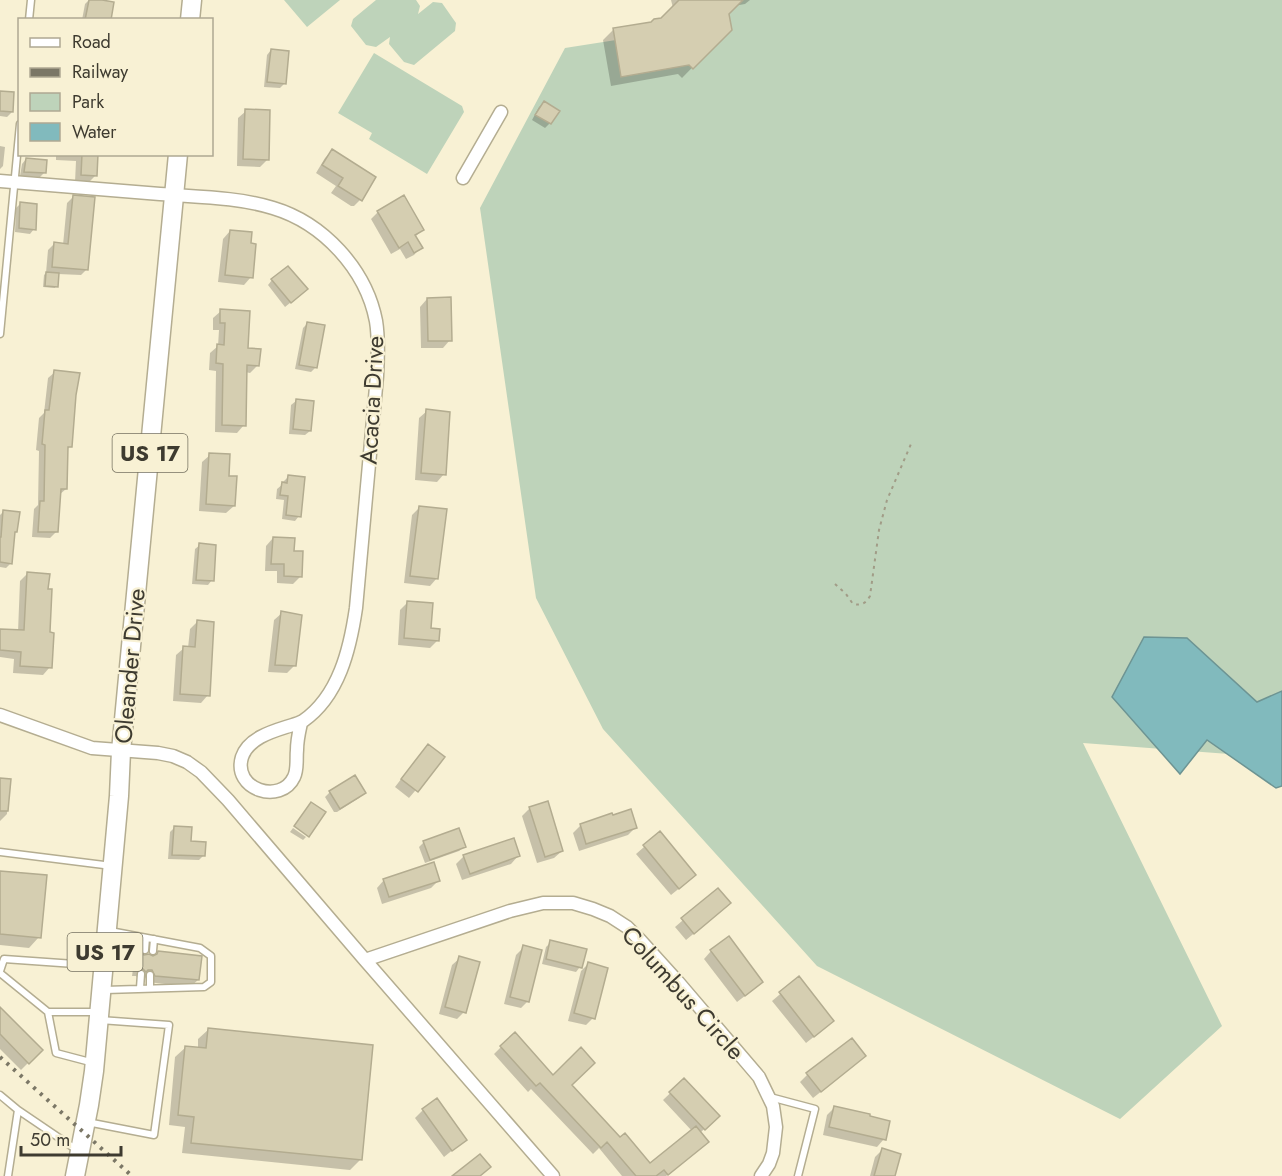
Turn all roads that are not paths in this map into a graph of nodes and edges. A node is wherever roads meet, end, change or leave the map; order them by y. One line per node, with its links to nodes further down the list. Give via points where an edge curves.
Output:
1 (31, 0): 3 (lane)
2 (192, 0): 4 (main road)
3 (29, 18)
4 (190, 18)
5 (501, 112): 8 (street)
6 (18, 143): 10 (lane)
7 (178, 156): 11 (main road, Oleander Drive / US 17)
8 (463, 178)
9 (0, 181): 10 (street, Acacia Drive)
10 (14, 182): 11 (street, Acacia Drive); 12 (lane)
11 (174, 195): 14 (street, Acacia Drive, via 263,205 304,221 350,263 375,319 377,376 352,635 332,688); 15 (main road, Oleander Drive / US 17)
12 (0, 334)
13 (0, 715): 15 (street, via 92,748)
14 (301, 723): 14 (street, Acacia Drive, via 266,734 244,752 244,778 256,790 271,792 290,783 296,771)
15 (121, 751): 17 (main road, Oleander Drive / US 17); 25 (street, via 173,756 201,772)
16 (0, 852): 17 (lane)
17 (113, 866): 18 (main road, Oleander Drive / US 17)
18 (107, 931): 19 (lane); 26 (main road, Oleander Drive / US 17)
19 (146, 938): 20 (lane); 22 (lane)
20 (154, 939): 21 (lane); 23 (lane)
21 (184, 945): 24 (lane); 31 (lane, via 200,948 211,956 211,982 204,987)
22 (145, 950)
23 (153, 951)
24 (183, 954)
25 (365, 960): 39 (street, Columbus Circle, via 543,903 573,903 593,909 627,927 640,940 753,1068); 45 (street)
26 (103, 967): 27 (lane, via 4,959); 34 (main road, Oleander Drive / US 17)
27 (0, 972): 35 (lane)
28 (141, 974): 32 (lane)
29 (150, 975): 33 (lane)
30 (181, 978): 31 (lane)
31 (181, 987): 33 (lane)
32 (141, 988): 33 (lane); 34 (lane)
33 (150, 988)
34 (101, 990): 36 (main road, Oleander Drive / US 17)
35 (48, 1012): 36 (lane); 37 (lane, via 56,1053)
36 (99, 1016): 37 (main road, Oleander Drive / US 17); 41 (lane, via 169,1026 154,1135)
37 (94, 1063): 41 (main road, Oleander Drive / US 17)
38 (0, 1095): 40 (lane)
39 (769, 1096): 46 (street, Columbus Circle, via 775,1117 775,1143); 47 (lane, via 815,1108)
40 (18, 1110): 42 (lane); 43 (lane)
41 (86, 1122): 42 (main road, Oleander Drive / US 17)
42 (80, 1152): 44 (main road, Oleander Drive / US 17)
43 (8, 1176)
44 (75, 1176)
45 (553, 1176)
46 (761, 1176)
47 (798, 1176)

